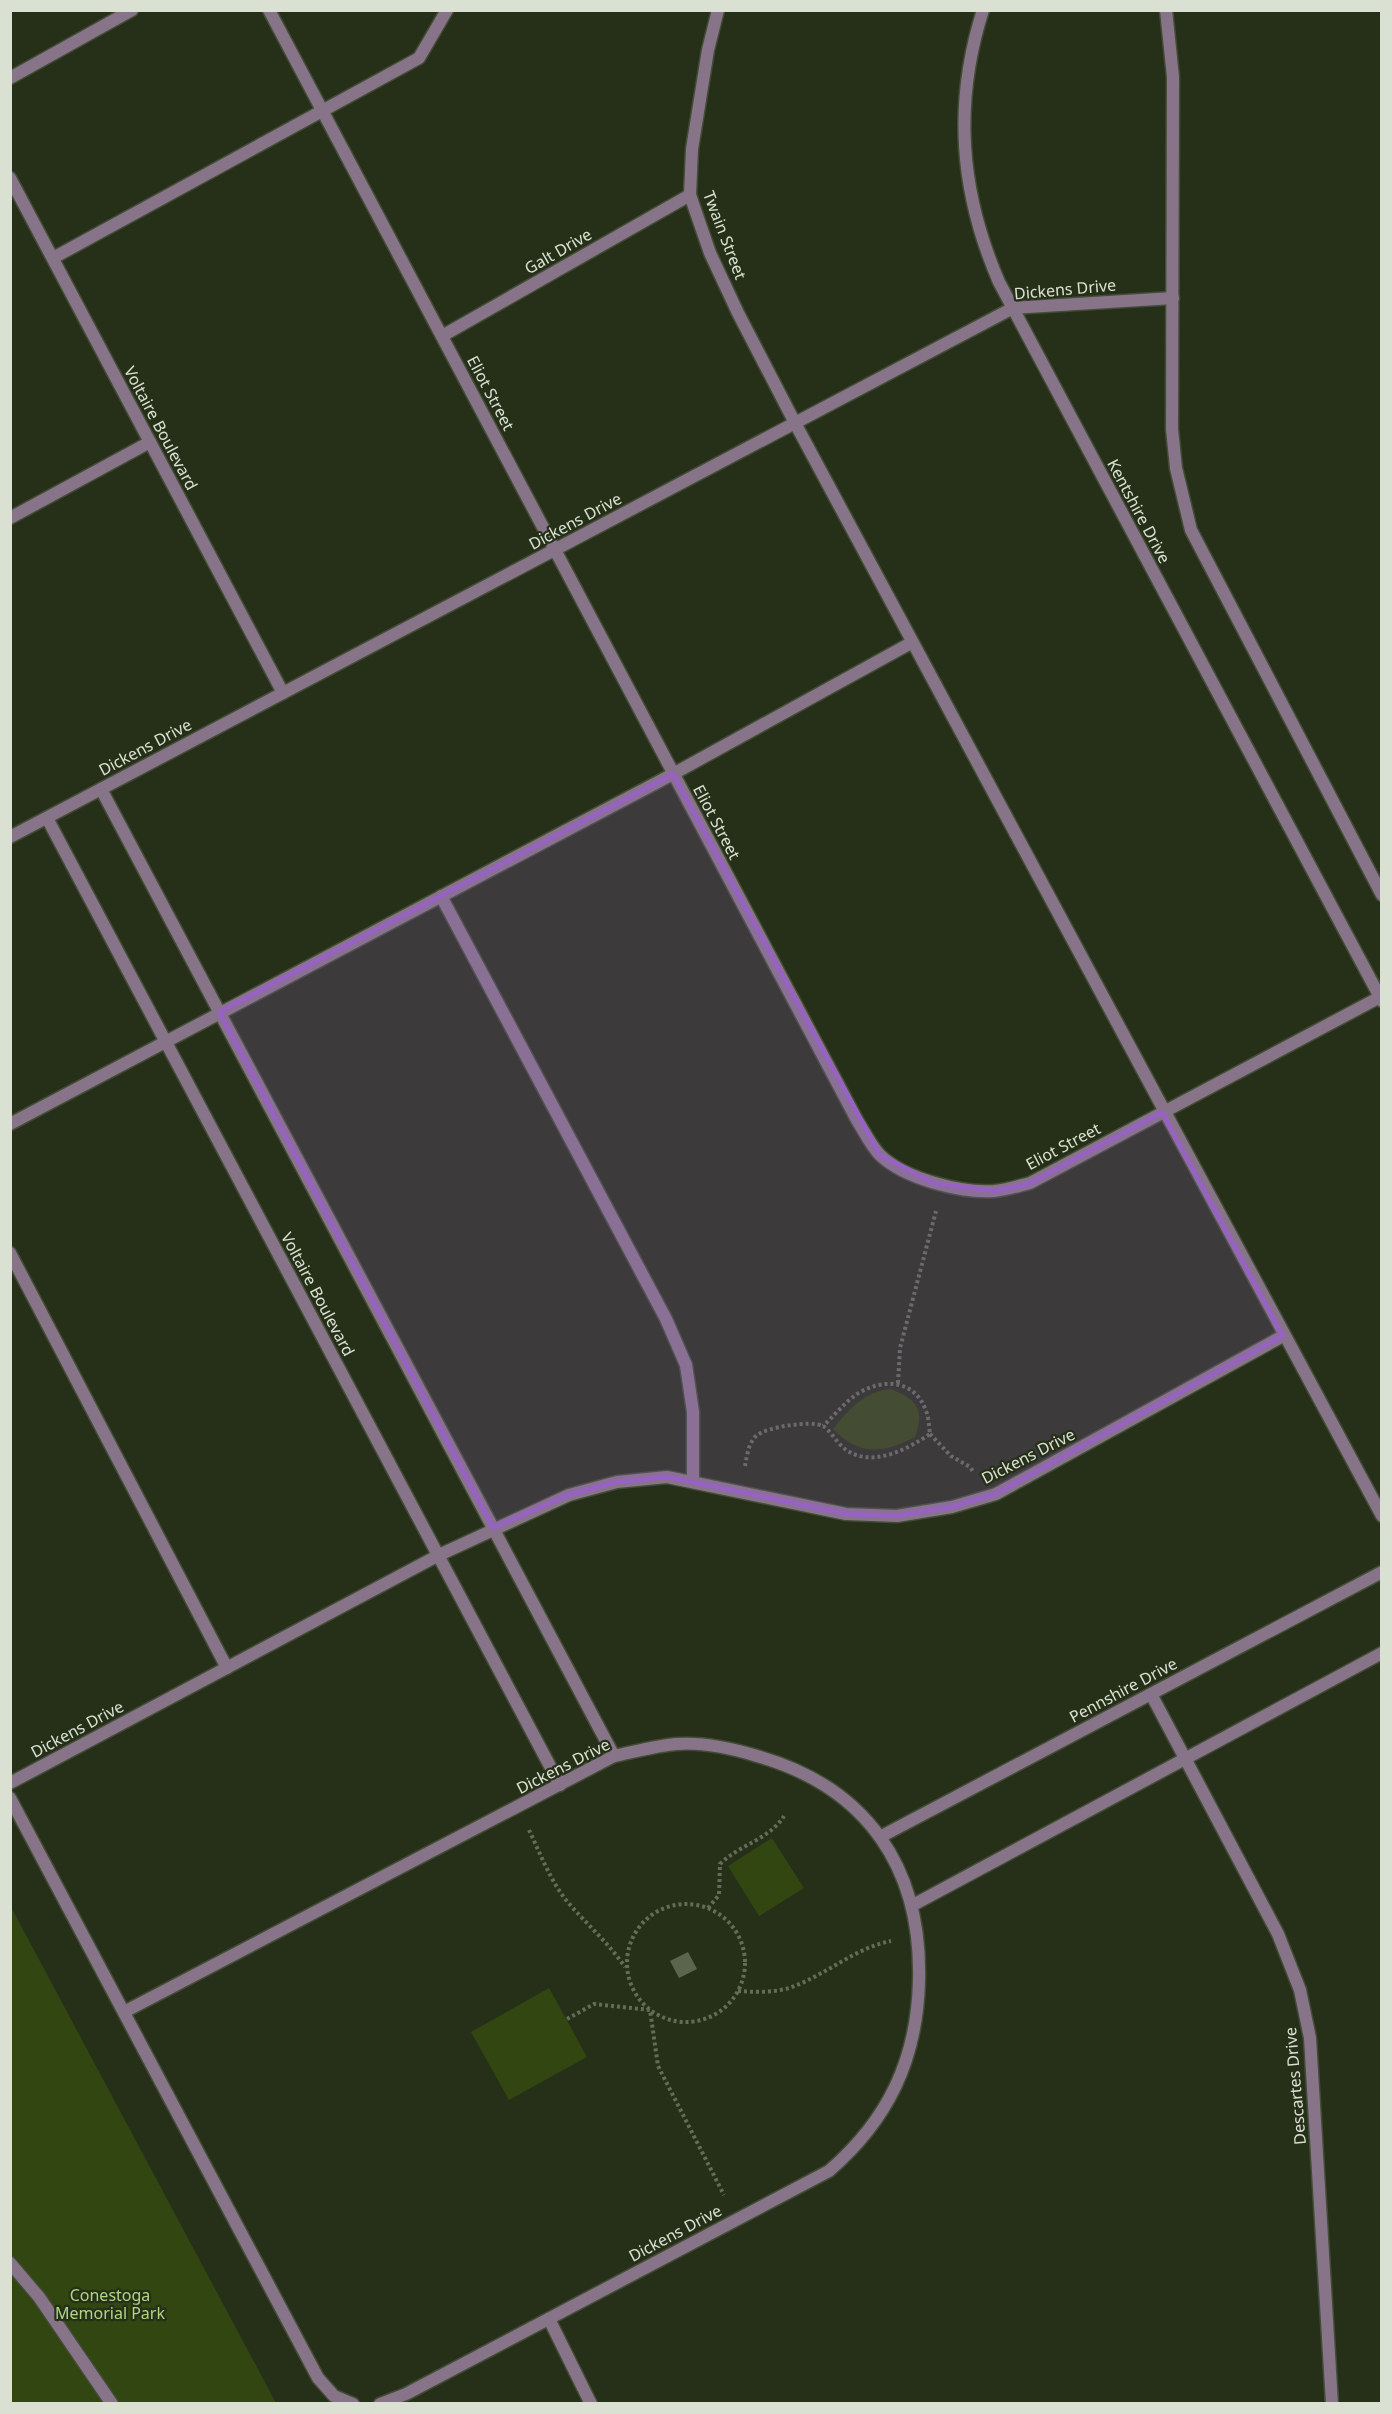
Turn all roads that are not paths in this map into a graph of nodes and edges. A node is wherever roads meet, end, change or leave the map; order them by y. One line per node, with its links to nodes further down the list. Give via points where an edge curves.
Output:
1 (132, 10): 7 (street)
2 (269, 10): 8 (street, Eliot Street)
3 (447, 10): 8 (street, via 418,58)
4 (718, 10): 10 (street, Twain Street, via 693,138)
5 (983, 10): 13 (street, Kentshire Drive, via 967,73 963,109 966,159 973,211 986,252)
6 (1166, 10): 12 (street, via 1173,77)
7 (10, 78)
8 (322, 112): 11 (street); 14 (street, Eliot Street)
9 (10, 178): 11 (street, Voltaire Boulevard)
10 (690, 195): 14 (street, Galt Drive); 15 (street, Twain Street, via 733,303)
11 (52, 258): 16 (street, Voltaire Boulevard)
12 (1173, 298): 13 (street, Dickens Drive); 25 (street, via 1172,429 1176,468 1191,530)
13 (1013, 308): 15 (street, Dickens Drive); 27 (street, Kentshire Drive)
14 (442, 336): 18 (street, Eliot Street)
15 (795, 423): 18 (street, Dickens Drive); 19 (street, Twain Street)
16 (150, 442): 17 (street); 20 (street, Voltaire Boulevard)
17 (10, 518)
18 (554, 550): 20 (street, Dickens Drive); 21 (street, Eliot Street)
19 (912, 643): 21 (street); 30 (street, Twain Street)
20 (283, 693): 22 (street, Dickens Drive)
21 (673, 774): 26 (street); 30 (street, Eliot Street, via 857,1120 880,1155 906,1171 944,1185 995,1191 1030,1184)
22 (101, 789): 23 (street, Dickens Drive); 28 (street)
23 (47, 818): 24 (street, Dickens Drive); 29 (street, Voltaire Boulevard)
24 (10, 837)
25 (1382, 895)
26 (441, 896): 28 (street); 34 (street, via 666,1319 686,1365 693,1412)
27 (1381, 998): 30 (street, Eliot Street)
28 (219, 1012): 29 (street); 36 (street)
29 (166, 1042): 31 (street); 37 (street, Voltaire Boulevard)
30 (1162, 1112): 33 (street, Twain Street)
31 (10, 1124)
32 (10, 1252): 40 (street)
33 (1283, 1336): 34 (street, Dickens Drive, via 989,1496 952,1507 897,1516 846,1514); 35 (street, Twain Street)
34 (693, 1482): 36 (street, Dickens Drive, via 667,1477 617,1482 569,1495)
35 (1382, 1516)
36 (493, 1528): 37 (street, Dickens Drive); 42 (street)
37 (439, 1555): 40 (street, Dickens Drive); 45 (street, Voltaire Boulevard)
38 (1382, 1572): 41 (street, Pennshire Drive)
39 (1382, 1653): 43 (street)
40 (228, 1668): 44 (street, Dickens Drive)
41 (1151, 1694): 43 (street, Descartes Drive); 47 (street, Pennshire Drive)
42 (614, 1756): 45 (street, Dickens Drive); 47 (street, Dickens Drive, via 677,1744 712,1745 769,1759 802,1771 825,1786 870,1822)
43 (1186, 1758): 48 (street); 56 (street, Descartes Drive, via 1278,1934 1300,1990 1310,2037)
44 (10, 1783)
45 (560, 1785): 49 (street, Dickens Drive)
46 (10, 1798): 49 (street)
47 (880, 1837): 48 (street, Dickens Drive)
48 (913, 1905): 51 (street, Dickens Drive, via 918,1937 918,2006 902,2074 893,2095 852,2151 829,2171)
49 (124, 2012): 53 (street, via 318,2378 334,2396)
50 (10, 2263): 52 (street, via 39,2297)
51 (549, 2319): 54 (street, Dickens Drive, via 406,2394); 55 (street)
52 (112, 2403)
53 (353, 2403)
54 (380, 2403)
55 (591, 2403)
56 (1332, 2403)

